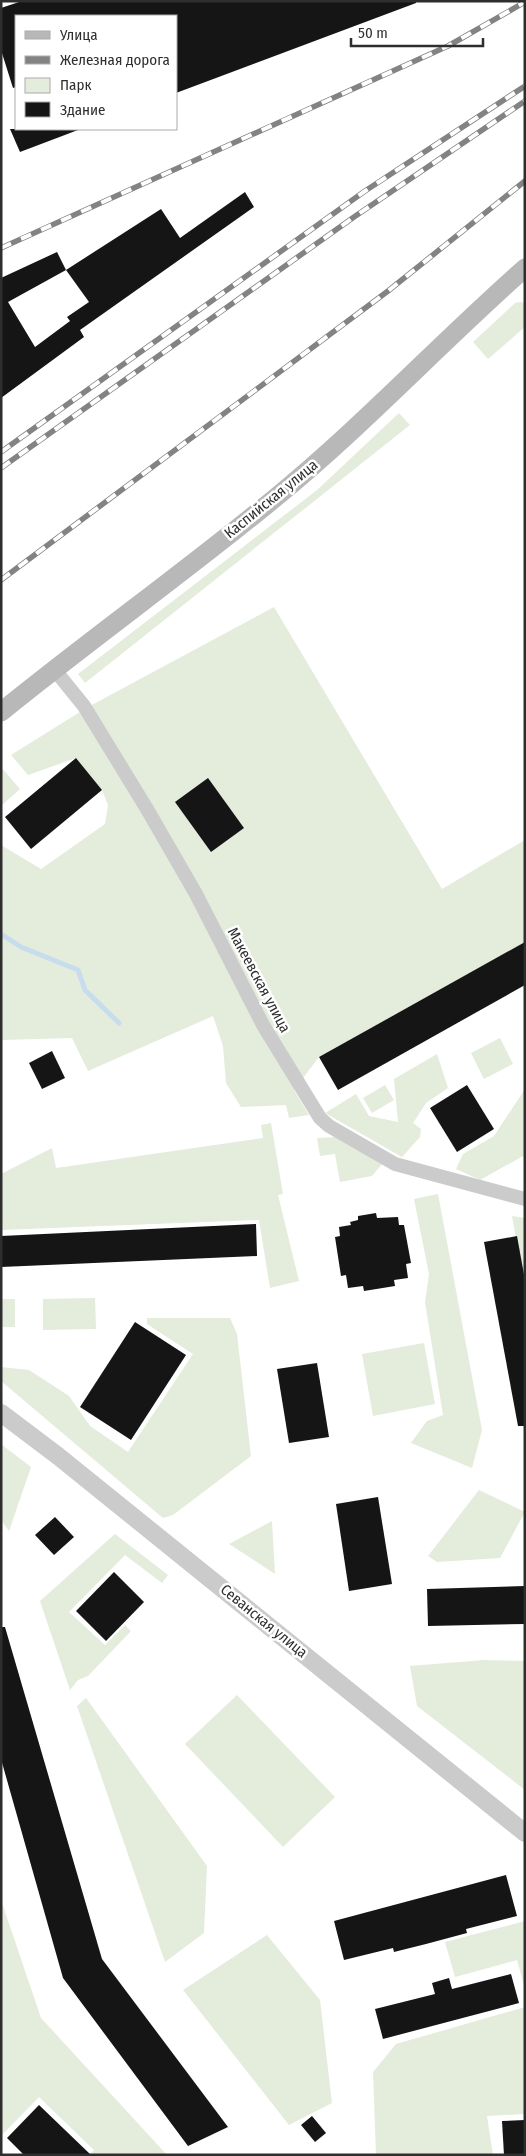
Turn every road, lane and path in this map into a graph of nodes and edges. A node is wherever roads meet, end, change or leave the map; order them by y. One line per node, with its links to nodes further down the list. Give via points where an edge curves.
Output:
1 (525, 268): 2 (main road, Каспийская улица, via 282,493)
2 (54, 669): 3 (main road, Каспийская улица); 4 (street, Макеевская улица, via 84,706 147,809 196,894 263,1025 320,1118 395,1164)
3 (1, 712)
4 (525, 1199)
5 (1, 1413): 6 (street, Севанская улица)
6 (525, 1833)

